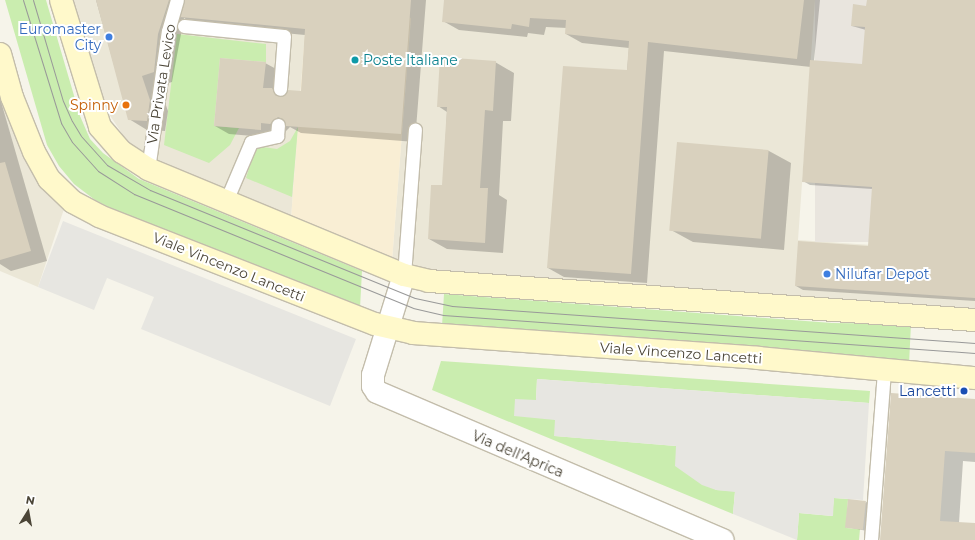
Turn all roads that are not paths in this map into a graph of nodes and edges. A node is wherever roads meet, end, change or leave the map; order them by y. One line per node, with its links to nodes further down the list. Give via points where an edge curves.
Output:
1 (61, 0): 8 (main road, via 100,127 117,148)
2 (177, 0): 8 (lane, Via Privata Levico, via 168,30)
3 (184, 26): 5 (lane, via 284,36)
4 (0, 54): 12 (main road, Viale Vincenzo Lancetti, via 12,97 34,152 49,179 73,202 99,216)
5 (280, 89)
6 (278, 125): 9 (lane, via 277,136 251,142)
7 (415, 129): 10 (lane)
8 (148, 169): 9 (main road)
9 (226, 201): 10 (main road)
10 (404, 275): 11 (main road, via 429,281); 12 (street)
11 (975, 320)
12 (387, 328): 13 (main road, Viale Vincenzo Lancetti, via 413,333); 15 (street, Via dell'Aprica, via 373,375 373,386 386,398)
13 (884, 370): 14 (main road, Viale Vincenzo Lancetti); 16 (lane)
14 (975, 378)
15 (723, 540)
16 (871, 540)

